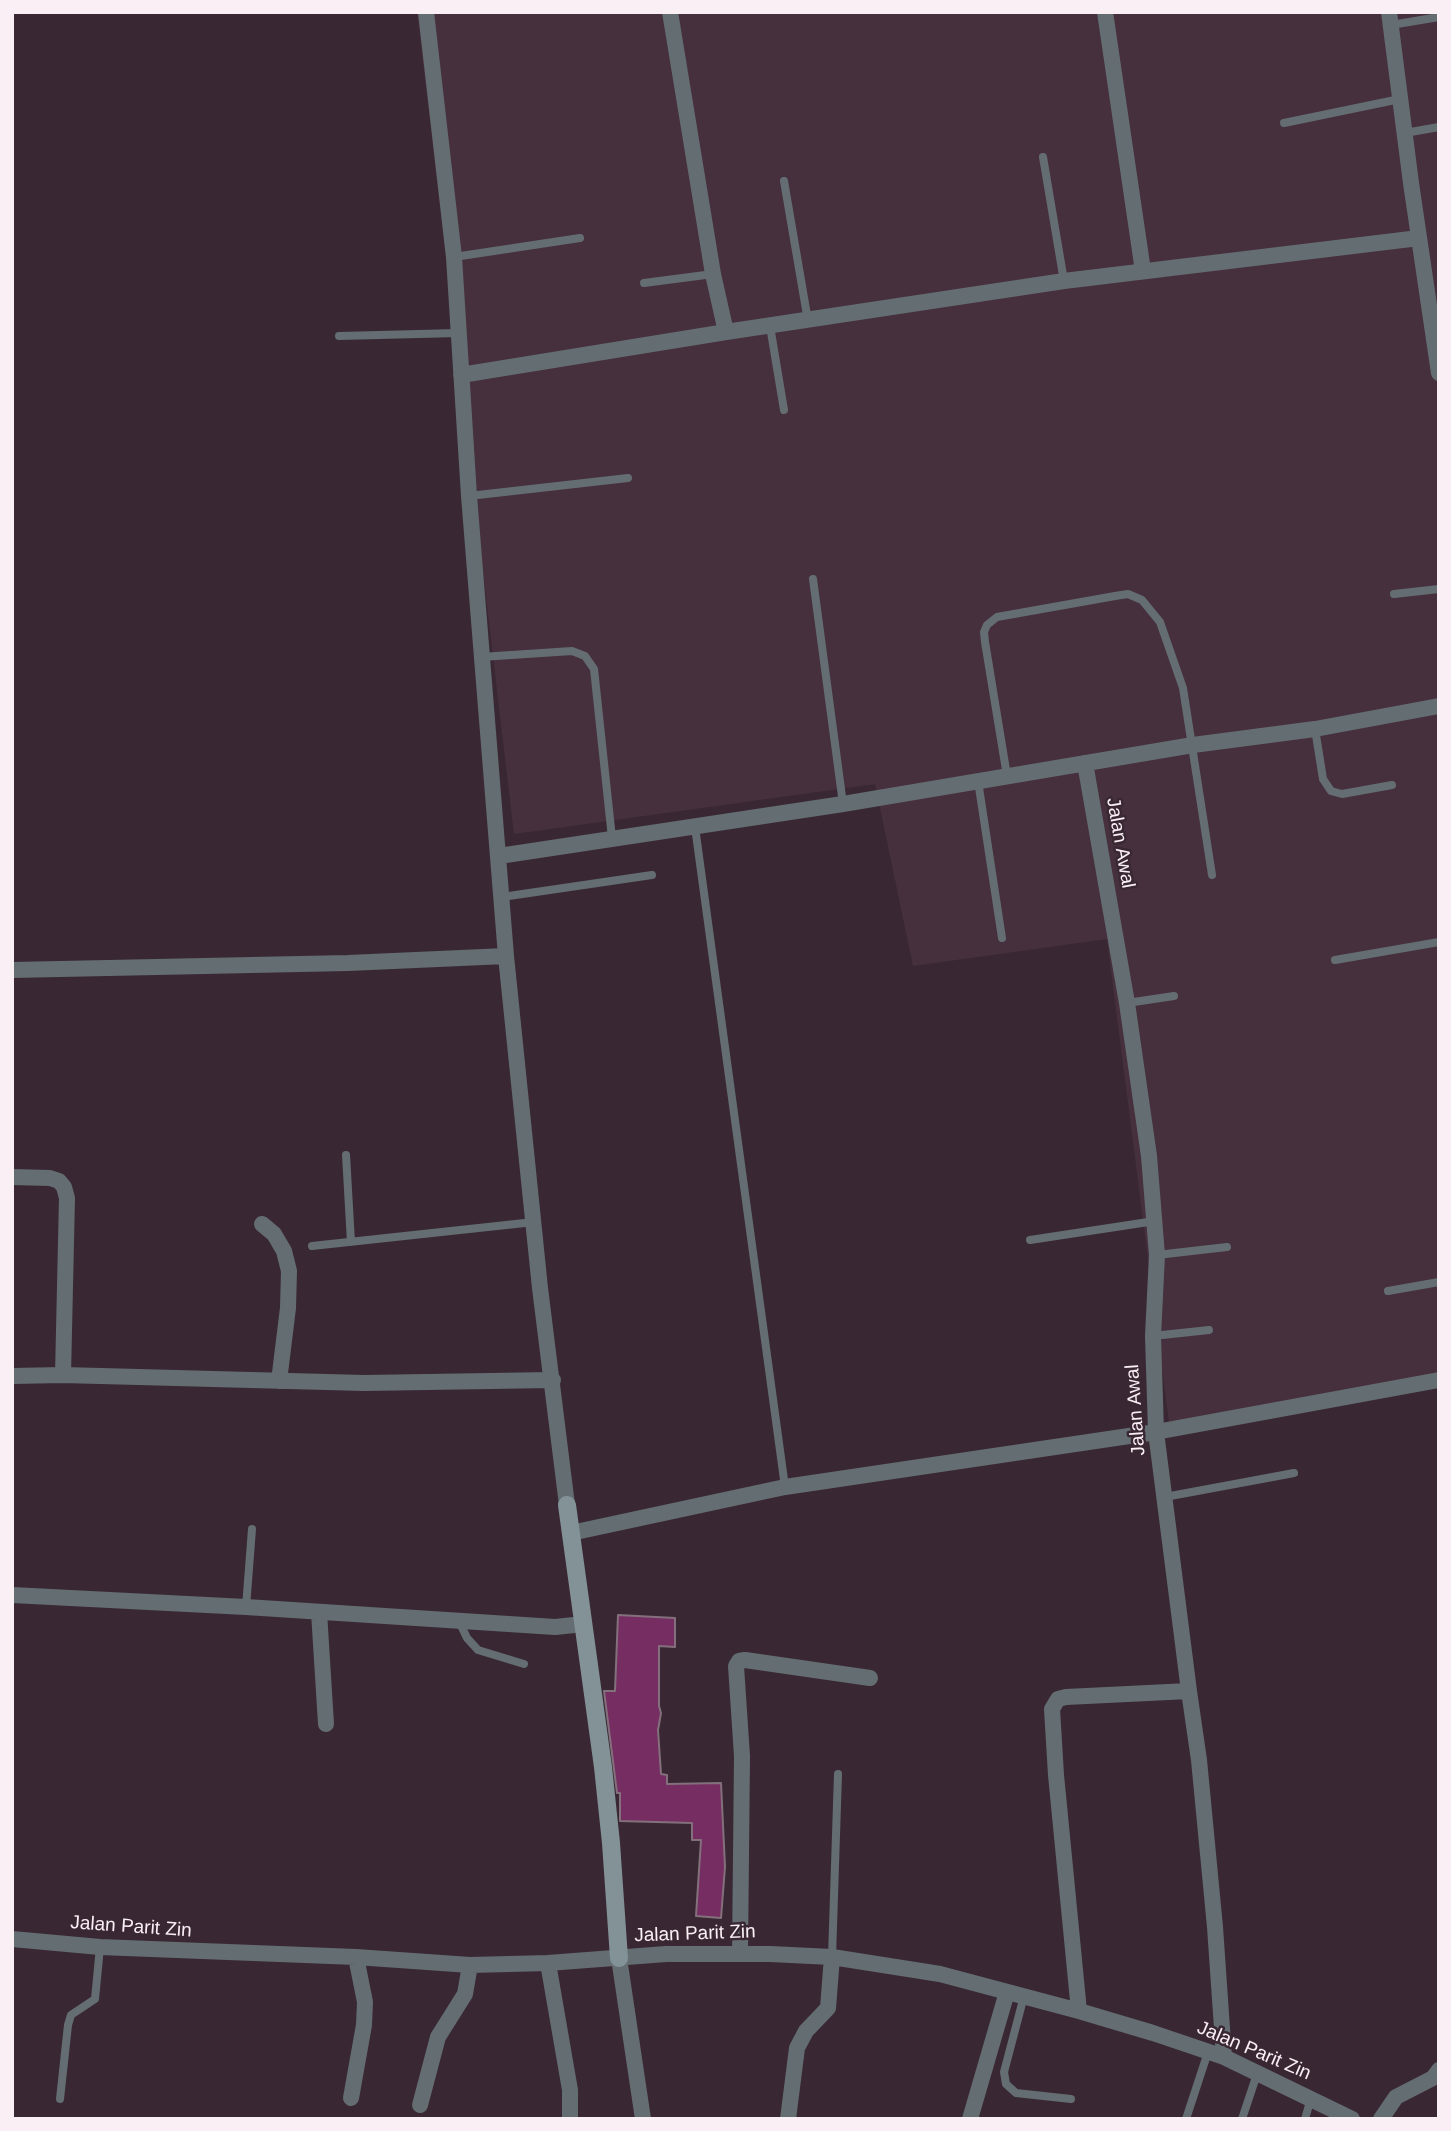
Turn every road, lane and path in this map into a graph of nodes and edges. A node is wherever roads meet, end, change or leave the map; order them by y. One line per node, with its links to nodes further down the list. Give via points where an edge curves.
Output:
1 (426, 12): 14 (street)
2 (670, 12): 16 (street)
3 (1105, 12): 15 (street)
4 (1439, 17): 5 (lane)
5 (1390, 19): 6 (street)
6 (1400, 99): 7 (lane); 9 (street)
7 (1284, 123)
8 (1439, 127): 9 (lane)
9 (1405, 133): 12 (street)
10 (1043, 157): 17 (lane)
11 (784, 181): 19 (lane)
12 (1419, 238): 15 (street); 24 (street)
13 (580, 239): 14 (lane)
14 (454, 257): 21 (street)
15 (1143, 271): 17 (street)
16 (713, 274): 18 (lane); 22 (street)
17 (1064, 281): 19 (street)
18 (643, 283)
19 (808, 321): 20 (street)
20 (769, 326): 22 (street); 27 (lane)
21 (458, 332): 23 (lane); 26 (street)
22 (726, 332): 26 (street)
23 (339, 336)
24 (1437, 348): 25 (street)
25 (1439, 373)
26 (461, 375): 29 (street)
27 (784, 410)
28 (628, 478): 29 (lane)
29 (469, 496): 33 (street)
30 (813, 579): 41 (lane)
31 (1439, 589): 32 (lane)
32 (1394, 594)
33 (481, 657): 43 (lane, via 572,651 585,656 594,669); 44 (street)
34 (1439, 706): 35 (street)
35 (1315, 729): 36 (street); 40 (lane, via 1323,779 1331,791 1342,794)
36 (1193, 745): 37 (street); 38 (lane, via 1183,688 1160,622 1142,600 1128,594 1115,596 997,617 987,625 985,642); 46 (lane)
37 (1085, 763): 38 (street); 54 (street, Jalan Awal)
38 (1007, 776): 39 (street)
39 (978, 781): 41 (street); 48 (lane)
40 (1392, 785)
41 (843, 804): 42 (street)
42 (695, 827): 43 (street); 76 (lane)
43 (612, 838): 44 (street)
44 (499, 856): 47 (street)
45 (652, 875): 47 (lane)
46 (1212, 875)
47 (502, 897): 50 (street)
48 (1002, 938)
49 (1439, 942): 51 (lane)
50 (506, 956): 52 (street); 58 (street)
51 (1335, 960)
52 (12, 971)
53 (1174, 996): 54 (lane)
54 (1127, 1003): 57 (street, Jalan Awal)
55 (346, 1156): 61 (lane)
56 (12, 1177): 69 (street, via 59,1181 67,1198)
57 (1155, 1221): 60 (lane); 64 (street, Jalan Awal)
58 (534, 1222): 61 (lane); 71 (street)
59 (262, 1224): 73 (street, via 279,1242 289,1271)
60 (1030, 1240)
61 (351, 1242): 62 (lane)
62 (312, 1246)
63 (1227, 1247): 64 (lane)
64 (1157, 1255): 68 (street, Jalan Awal)
65 (1439, 1282): 66 (lane)
66 (1388, 1291)
67 (1209, 1329): 68 (lane)
68 (1153, 1336): 74 (street, Jalan Awal)
69 (63, 1375): 70 (street); 73 (street)
70 (12, 1376)
71 (553, 1380): 73 (street); 78 (street)
72 (1439, 1380): 74 (street)
73 (279, 1381)
74 (1156, 1432): 76 (street); 77 (street, Jalan Awal)
75 (1294, 1473): 77 (lane)
76 (784, 1482): 80 (street)
77 (1165, 1497): 88 (street, Jalan Awal)
78 (568, 1510): 80 (street)
79 (252, 1529): 82 (lane)
80 (571, 1533): 85 (street)
81 (12, 1595): 82 (street)
82 (246, 1607): 83 (street)
83 (319, 1612): 84 (street); 89 (street)
84 (459, 1621): 85 (street); 86 (lane, via 478,1650)
85 (568, 1626): 96 (street, via 611,1843)
86 (524, 1664)
87 (870, 1678): 93 (street, via 745,1660 736,1666 742,1756)
88 (1189, 1690): 101 (street, via 1066,1697 1058,1699 1052,1709); 103 (street, Jalan Awal)
89 (326, 1724)
90 (838, 1774): 95 (lane)
91 (12, 1939): 92 (street, Jalan Parit Zin)
92 (100, 1947): 94 (street, Jalan Parit Zin); 108 (lane, via 95,1999 71,2015 68,2025)
93 (740, 1954): 95 (street, Jalan Parit Zin); 96 (street, Jalan Parit Zin)
94 (356, 1957): 98 (street, Jalan Parit Zin); 106 (street, via 365,2002)
95 (832, 1957): 99 (street, Jalan Parit Zin, via 940,1974); 113 (street, via 828,2008 797,2048)
96 (619, 1958): 97 (street, Jalan Parit Zin); 112 (street)
97 (548, 1963): 98 (street, Jalan Parit Zin); 111 (street, via 570,2091)
98 (470, 1965): 110 (street, via 465,1994 438,2037)
99 (1007, 1992): 100 (street, Jalan Parit Zin); 114 (street)
100 (1024, 1996): 101 (street, Jalan Parit Zin); 109 (lane, via 1004,2073 1006,2084 1016,2093)
101 (1079, 2011): 102 (street, Jalan Parit Zin)
102 (1208, 2052): 103 (street, Jalan Parit Zin); 115 (lane)
103 (1224, 2057): 104 (street, Jalan Parit Zin)
104 (1257, 2074): 107 (street, Jalan Parit Zin); 116 (lane)
105 (1437, 2077): 119 (street, via 1396,2097)
106 (351, 2098)
107 (1311, 2098): 117 (lane); 118 (street, Jalan Parit Zin)
108 (60, 2099)
109 (1071, 2099)
110 (420, 2105)
111 (570, 2119)
112 (643, 2119)
113 (788, 2119)
114 (970, 2119)
115 (1186, 2119)
116 (1242, 2119)
117 (1305, 2119)
118 (1352, 2119)
119 (1381, 2119)

